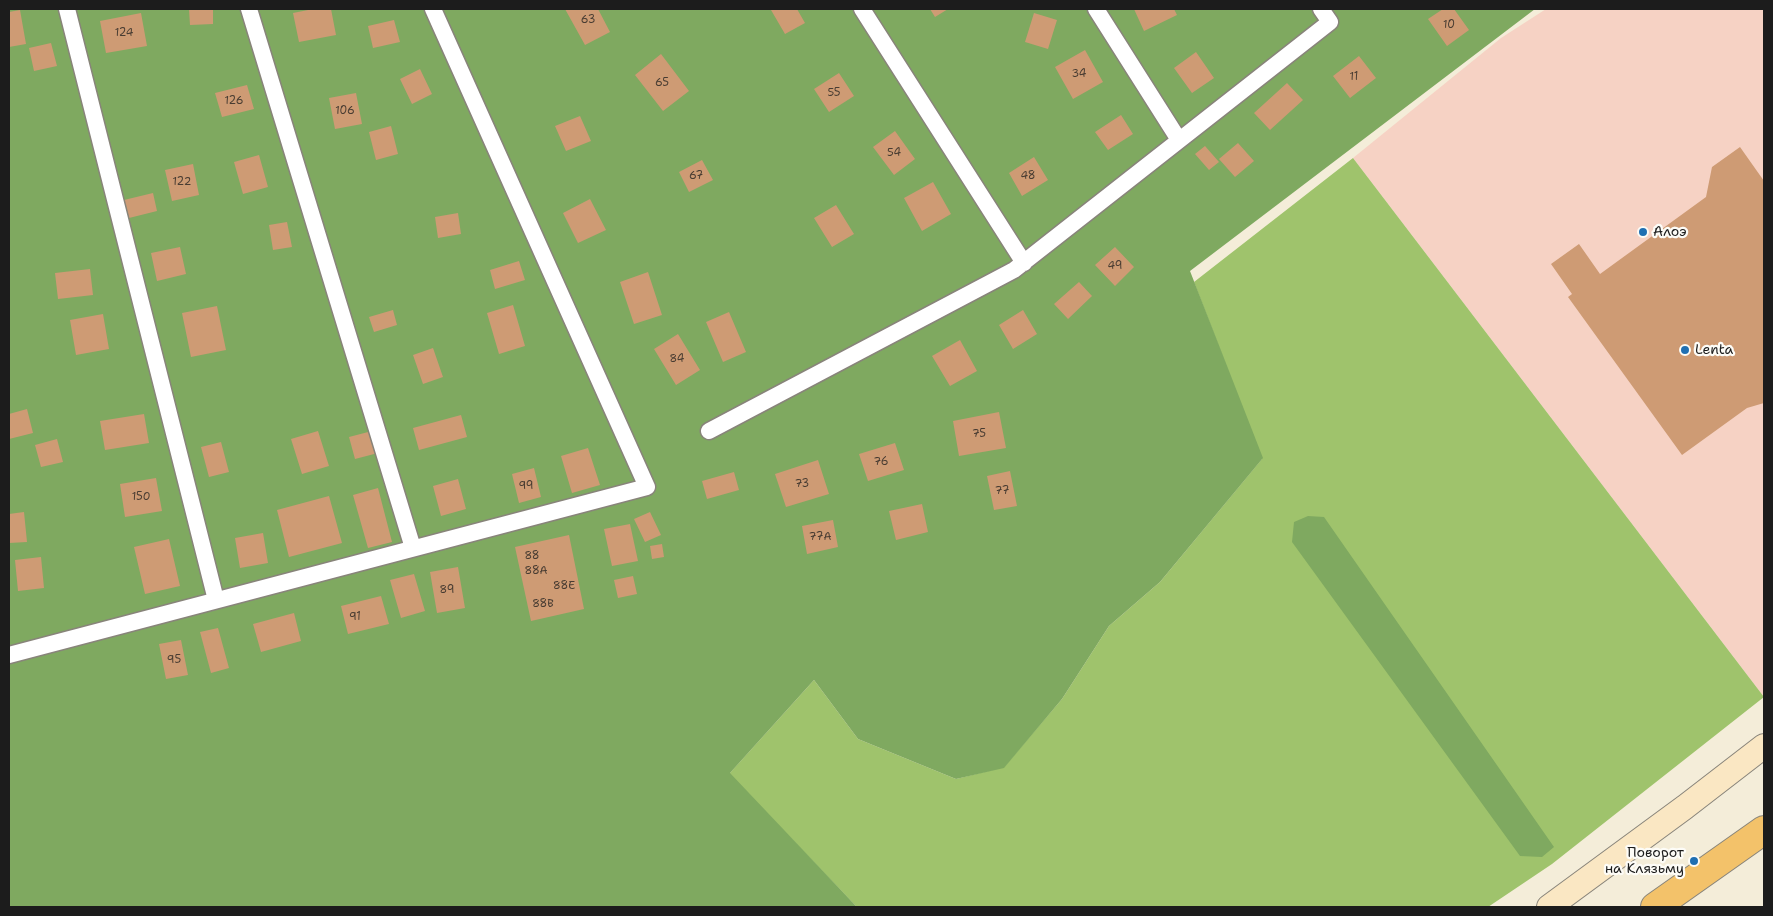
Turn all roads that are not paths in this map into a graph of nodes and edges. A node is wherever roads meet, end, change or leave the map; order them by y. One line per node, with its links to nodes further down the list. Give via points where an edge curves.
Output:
1 (67, 9): 11 (street)
2 (249, 9): 10 (street)
3 (433, 9): 10 (street, via 647,487)
4 (862, 9): 8 (street)
5 (1096, 9): 7 (street)
6 (1321, 9): 7 (street, via 1330,22)
7 (1179, 140): 8 (street)
8 (1024, 262): 9 (street)
9 (709, 431)
10 (414, 548): 11 (street)
11 (216, 600): 12 (street)
12 (9, 655)
13 (1764, 746): 15 (main road)
14 (1764, 830): 16 (highway)
15 (1549, 907)
16 (1655, 907)

